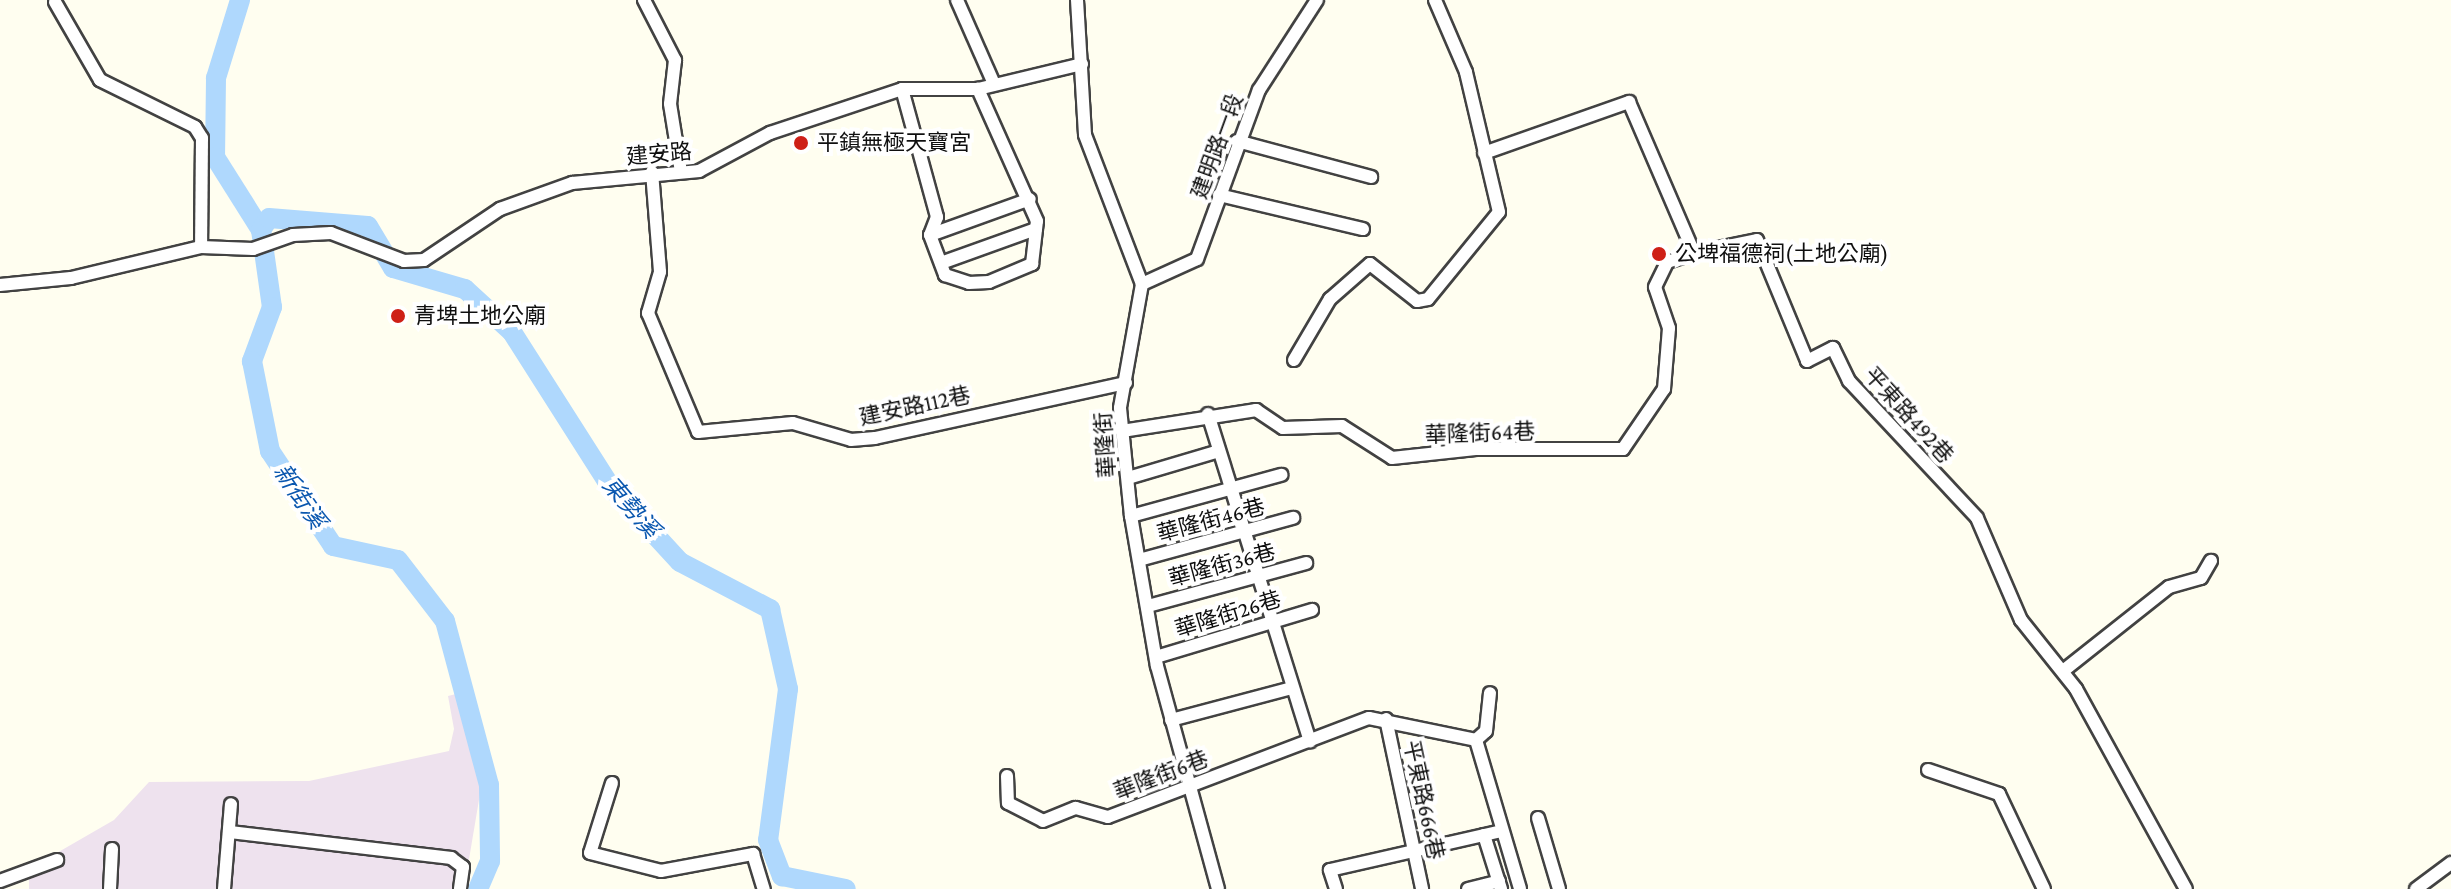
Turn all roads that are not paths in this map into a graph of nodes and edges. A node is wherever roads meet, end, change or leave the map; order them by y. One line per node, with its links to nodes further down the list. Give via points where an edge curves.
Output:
1 (644, 0): 14 (street, via 675,60 670,104)
2 (957, 0): 8 (street)
3 (1077, 0): 7 (street)
4 (1317, 0): 11 (street, 建明路一段, via 1259,90)
5 (1435, 0): 12 (street, via 1466,72)
6 (55, 2): 21 (street, via 100,80 195,127 202,138)
7 (1082, 64): 8 (street, 建安路); 24 (street, via 1087,143)
8 (994, 84): 10 (street, 建安路)
9 (902, 89): 10 (street, 建安路); 14 (street, 建安路, via 770,133 713,167); 20 (street, via 937,217)
10 (978, 89): 17 (street)
11 (1237, 141): 15 (street); 16 (street, 建明路一段)
12 (1484, 153): 22 (street, via 1629,102); 26 (street, via 1499,212 1428,299 1417,301 1370,264 1330,299)
13 (652, 172): 14 (street, 建安路); 21 (street, 建安路, via 572,183 500,209 424,260 404,261 331,233 293,235 253,249); 27 (street, 建安路112巷, via 660,272 648,313 698,432 793,423 851,440 875,438)
14 (681, 172)
15 (1371, 177)
16 (1219, 195): 19 (street); 24 (street, 建明路一段, via 1197,259)
17 (1030, 199): 18 (street); 20 (street)
18 (1036, 229): 23 (street); 23 (street, via 1032,264 1024,272 969,283 945,275)
19 (1363, 229)
20 (930, 235): 23 (street)
21 (201, 247): 25 (street, via 71,278)
22 (1694, 253): 28 (street, 華隆街64巷, via 1667,262 1655,287 1669,328 1664,389 1623,449 1476,449 1392,458 1342,426 1283,428 1256,410); 45 (street, 平東路492巷, via 1757,240 1807,361 1833,348 1849,381 1977,518 2021,620)
23 (941, 263)
24 (1142, 284): 27 (street, 華隆街)
25 (0, 285)
26 (1294, 360)
27 (1126, 383): 29 (street, 華隆街)
28 (1208, 414): 29 (street, 華隆街64巷); 30 (street)
29 (1122, 431): 32 (street, 華隆街)
30 (1219, 451): 32 (street); 33 (street)
31 (1281, 475): 33 (street)
32 (1128, 478): 34 (street, 華隆街)
33 (1229, 490): 34 (street); 36 (street)
34 (1131, 516): 37 (street, 華隆街)
35 (1293, 518): 36 (street, 華隆街46巷)
36 (1245, 533): 37 (street, 華隆街46巷); 40 (street)
37 (1139, 560): 41 (street, 華隆街)
38 (2211, 561): 45 (street, via 2201,578 2169,587)
39 (1306, 563): 40 (street, 華隆街36巷)
40 (1259, 576): 41 (street, 華隆街36巷); 43 (street)
41 (1148, 606): 44 (street, 華隆街)
42 (1312, 610): 43 (street, 華隆街26巷)
43 (1273, 622): 44 (street, 華隆街26巷); 46 (street)
44 (1156, 657): 49 (street, 華隆街)
45 (2063, 671): 78 (street, 平東路492巷)
46 (1292, 688): 49 (street); 51 (street)
47 (1490, 693): 50 (street, via 1486,731)
48 (1386, 719): 50 (street); 51 (street, 華隆街6巷, via 1369,718); 62 (street, 平東路666巷)
49 (1171, 720): 55 (street, 華隆街)
50 (1476, 740): 58 (street)
51 (1310, 742): 55 (street, 華隆街6巷)
52 (1928, 770): 77 (street, via 1999,794)
53 (1007, 776): 55 (street, 華隆街6巷, via 1008,803 1043,821 1076,808 1108,817)
54 (612, 783): 70 (street, via 590,853 661,871 753,854)
55 (1188, 784): 71 (street, 華隆街)
56 (231, 804): 59 (street)
57 (1538, 818): 76 (street)
58 (1502, 831): 60 (street); 75 (street)
59 (230, 832): 67 (street, via 451,858 463,867); 69 (street)
60 (1484, 835): 62 (street); 66 (street)
61 (112, 849): 68 (street)
62 (1413, 851): 72 (street, via 1330,870); 73 (street, 平東路666巷)
63 (57, 860): 65 (street)
64 (2451, 863): 79 (street)
65 (0, 881)
66 (1500, 885): 74 (street)
67 (460, 888)
68 (110, 889)
69 (224, 889)
70 (764, 889)
71 (1218, 889)
72 (1336, 889)
73 (1422, 889)
74 (1468, 889)
75 (1520, 889)
76 (1559, 889)
77 (2044, 889)
78 (2186, 889)
79 (2416, 889)

